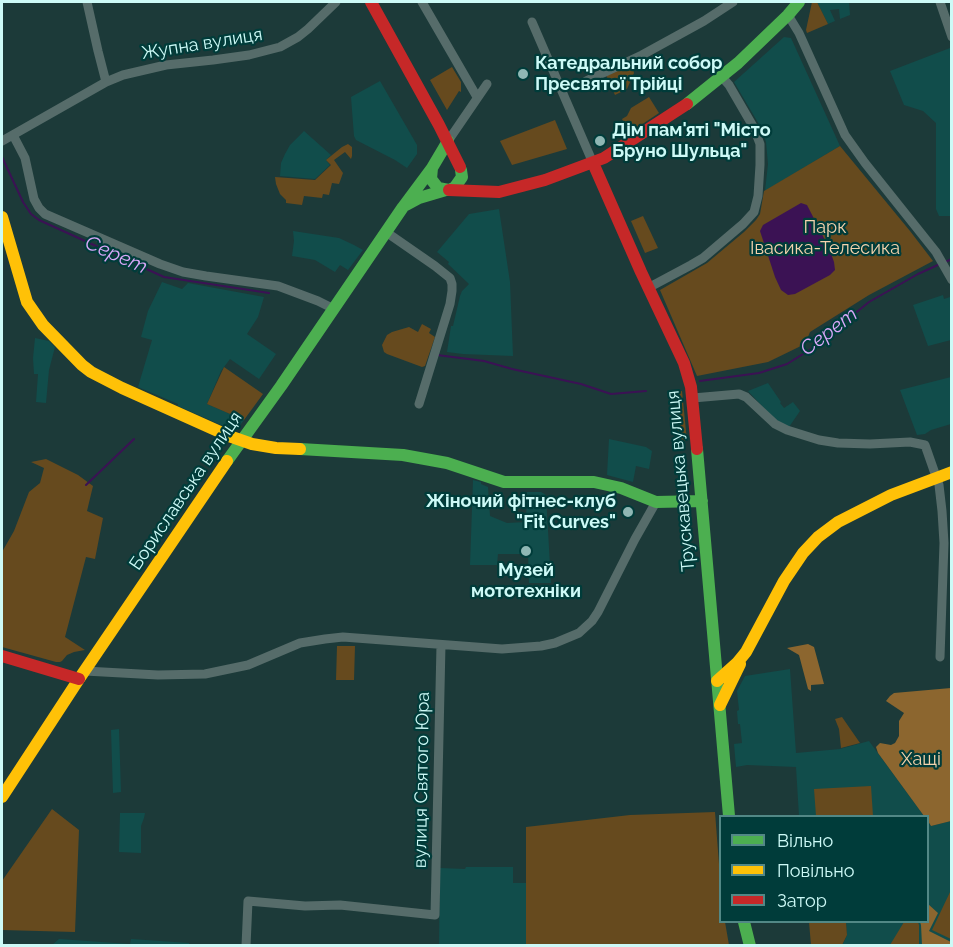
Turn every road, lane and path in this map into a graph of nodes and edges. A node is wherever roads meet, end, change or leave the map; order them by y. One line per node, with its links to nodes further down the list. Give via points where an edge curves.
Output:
1 (87, 2): 13 (street)
2 (336, 2): 13 (street, Жупна вулиця, via 315,24 280,47 241,56 154,66)
3 (371, 2): 18 (street)
4 (422, 2): 15 (street)
5 (733, 2): 12 (street, via 642,55)
6 (799, 2): 8 (street)
7 (940, 2): 10 (street)
8 (788, 15): 11 (street); 27 (street, via 845,135 939,257)
9 (532, 22): 19 (street)
10 (951, 37)
11 (722, 77): 19 (street, via 658,124); 28 (street, via 760,144 754,212 703,258)
12 (586, 81)
13 (106, 82): 16 (street, Жупна вулиця)
14 (487, 84): 15 (street)
15 (477, 97): 18 (street)
16 (13, 135): 17 (street, Жупна вулиця); 29 (street, via 25,158 34,199 45,214 183,272 278,286)
17 (2, 141)
18 (448, 141): 20 (street, Бориславська вулиця); 21 (street)
19 (593, 163): 23 (street, via 520,187); 28 (street, Трускавецька вулиця)
20 (433, 166): 21 (street, via 446,158); 22 (street, via 433,183); 24 (street, Бориславська вулиця)
21 (461, 169): 22 (street, via 459,183); 23 (street, via 472,184)
22 (448, 190): 23 (street); 24 (street)
23 (485, 192)
24 (403, 207): 26 (street, Бориславська вулиця)
25 (2, 217): 32 (street, via 27,302 43,325 82,365 128,391)
26 (387, 232): 29 (street, Бориславська вулиця); 31 (street, via 450,278 452,284 450,304)
27 (951, 280)
28 (648, 288): 30 (street, Трускавецька вулиця)
29 (334, 309): 32 (street, Бориславська вулиця)
30 (691, 387): 34 (street, via 739,394 775,424 819,440 925,445); 35 (street, Трускавецька вулиця)
31 (419, 404)
32 (242, 441): 36 (street, via 276,448 403,455 504,482 594,482); 42 (street, Бориславська вулиця)
33 (951, 472): 34 (street)
34 (936, 476): 39 (street, via 944,543); 40 (street, via 855,513 818,537 784,581)
35 (702, 501): 36 (street); 41 (street, Трускавецька вулиця)
36 (657, 502): 37 (street, via 598,612 579,633 555,643 525,648)
37 (441, 645): 42 (street, via 333,638 300,643 248,665 204,674); 48 (street, вулиця Святого Юра, via 435,915 248,901)
38 (2, 656): 42 (street)
39 (940, 657)
40 (741, 659): 41 (street); 43 (street); 44 (street)
41 (715, 665): 43 (street, Трускавецька вулиця)
42 (82, 675): 45 (street, Бориславська вулиця)
43 (717, 681): 44 (street, Трускавецька вулиця)
44 (719, 706): 46 (street, Трускавецька вулиця)
45 (2, 797)
46 (729, 815)
47 (744, 923): 49 (street)
48 (246, 945)
49 (750, 945)

